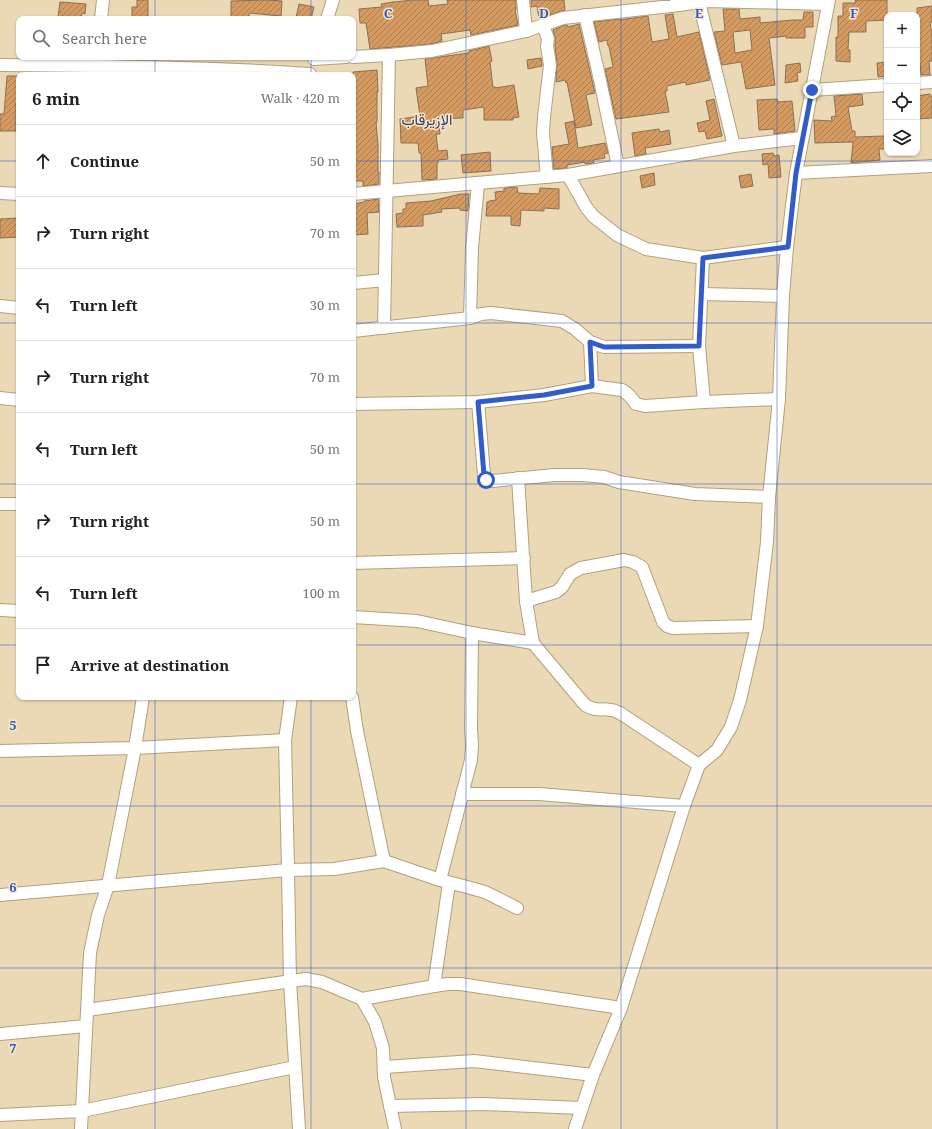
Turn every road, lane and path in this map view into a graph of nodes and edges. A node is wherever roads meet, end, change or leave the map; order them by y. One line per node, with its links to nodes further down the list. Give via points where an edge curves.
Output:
1 (103, 0): 8 (street)
2 (333, 0): 9 (street)
3 (523, 0): 11 (street)
4 (684, 2): 5 (street); 7 (street)
5 (699, 2): 6 (street); 24 (street)
6 (828, 2): 22 (street)
7 (585, 15): 10 (street, via 563,18); 25 (street)
8 (101, 16)
9 (328, 16)
10 (543, 25): 11 (street); 29 (street, via 548,39 550,65 543,133)
11 (526, 31): 12 (street, via 432,51)
12 (389, 55): 13 (street); 31 (street)
13 (356, 57)
14 (314, 60): 18 (street)
15 (0, 65): 16 (street)
16 (96, 66): 17 (street)
17 (276, 72)
18 (311, 72)
19 (932, 82): 20 (street)
20 (920, 83)
21 (884, 85): 22 (street)
22 (812, 90): 23 (street)
23 (802, 138): 24 (street); 27 (street)
24 (734, 146): 25 (street)
25 (618, 166): 28 (street)
26 (932, 166): 27 (street)
27 (796, 173): 35 (street)
28 (568, 175): 29 (street); 36 (street, via 593,216 617,235 646,249)
29 (547, 177): 30 (street)
30 (478, 184): 31 (street); 43 (street, via 472,248)
31 (387, 191): 34 (street); 37 (street)
32 (0, 194): 33 (street)
33 (16, 194)
34 (356, 194)
35 (788, 247): 36 (street); 40 (street)
36 (703, 258): 39 (street)
37 (385, 280): 38 (street); 44 (street)
38 (356, 284)
39 (702, 294): 40 (street); 47 (street)
40 (783, 296): 50 (street)
41 (0, 306): 42 (street)
42 (16, 308)
43 (470, 318): 44 (street); 46 (street, via 492,313 562,321)
44 (384, 328): 45 (street)
45 (356, 331)
46 (590, 342): 47 (street, via 604,347); 48 (street)
47 (699, 346): 53 (street)
48 (592, 386): 52 (street, via 544,395); 53 (street, via 622,390 636,404 645,406)
49 (0, 398): 51 (street)
50 (779, 399): 53 (street); 56 (street)
51 (16, 400)
52 (478, 402): 54 (street); 55 (street, via 486,480)
53 (704, 402)
54 (356, 404)
55 (518, 478): 56 (street, via 583,475 695,494); 59 (street)
56 (769, 497): 65 (street, via 767,542)
57 (0, 504): 58 (street)
58 (16, 504)
59 (524, 558): 60 (street); 61 (street)
60 (356, 563)
61 (526, 601): 65 (street, via 556,592 570,574 580,568 624,560 642,567 663,622 667,626); 67 (street)
62 (0, 610): 63 (street)
63 (16, 610)
64 (356, 617): 66 (street, via 417,621)
65 (757, 626): 74 (street, via 731,727 717,750)
66 (472, 633): 67 (street); 75 (street, via 472,745)
67 (533, 643): 74 (street, via 585,705 591,709 620,713)
68 (142, 700): 72 (street)
69 (291, 700): 71 (street)
70 (352, 700): 77 (street)
71 (284, 740): 72 (street); 78 (street)
72 (135, 748): 73 (street); 80 (street)
73 (0, 752)
74 (699, 765): 76 (street)
75 (462, 794): 76 (street, via 539,794); 79 (street)
76 (684, 806): 86 (street)
77 (384, 861): 78 (street, via 334,869); 79 (street)
78 (288, 870): 80 (street); 83 (street)
79 (444, 882): 82 (street, via 485,892); 84 (street)
80 (108, 885): 81 (street); 87 (street, via 90,953)
81 (0, 895)
82 (517, 908)
83 (290, 981): 85 (street, via 306,979 322,982); 87 (street); 90 (street)
84 (434, 986): 85 (street); 86 (street, via 460,984)
85 (362, 999): 91 (street, via 375,1022 383,1048)
86 (621, 1008): 92 (street)
87 (87, 1010): 88 (street)
88 (86, 1026): 89 (street); 95 (street)
89 (0, 1034)
90 (295, 1067): 95 (street); 98 (street)
91 (384, 1067): 92 (street, via 474,1061); 93 (street)
92 (593, 1075): 94 (street)
93 (390, 1106): 94 (street, via 483,1104); 99 (street)
94 (582, 1108): 100 (street)
95 (82, 1111): 96 (street); 97 (street)
96 (0, 1115)
97 (81, 1129)
98 (299, 1129)
99 (395, 1129)
100 (575, 1129)

